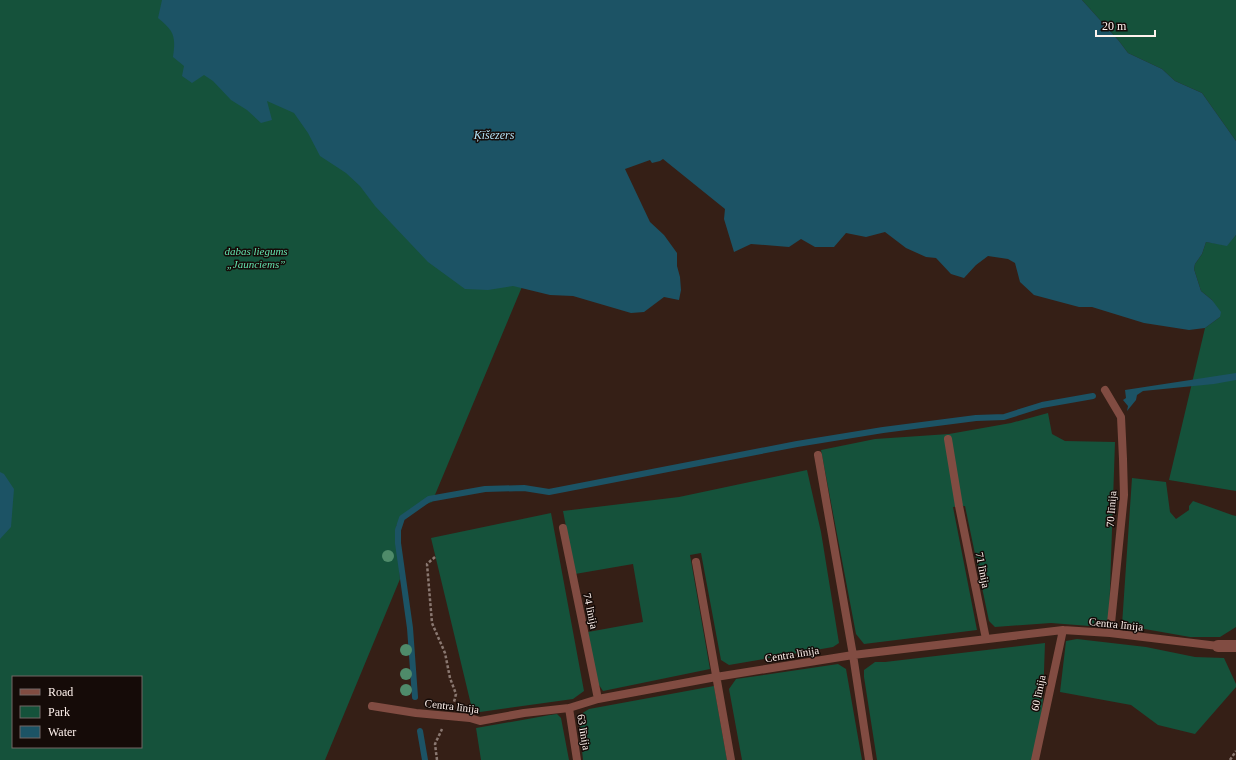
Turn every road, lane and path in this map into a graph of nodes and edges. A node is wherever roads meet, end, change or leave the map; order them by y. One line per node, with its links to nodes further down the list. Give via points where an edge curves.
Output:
1 (1105, 390): 8 (lane, 70 līnija, via 1121,417 1124,495)
2 (948, 439): 9 (lane, 71 līnija)
3 (818, 455): 12 (lane)
4 (562, 528): 14 (lane, 74 līnija)
5 (435, 557): 17 (path, via 427,564 432,623 445,653 456,694)
6 (696, 562): 13 (lane)
7 (1063, 630): 8 (lane, Centra līnija); 9 (lane, Centra līnija); 23 (lane, 60 līnija)
8 (1110, 633): 10 (lane, Centra līnija)
9 (986, 639): 12 (lane, Centra līnija)
10 (1218, 646): 11 (street)
11 (1236, 646)
12 (853, 655): 13 (lane, Centra līnija); 22 (lane)
13 (716, 677): 14 (lane, Centra līnija); 21 (lane)
14 (598, 699): 16 (lane, Centra līnija)
15 (372, 706): 17 (lane, Centra līnija)
16 (568, 708): 17 (lane, Centra līnija, via 480,721); 20 (lane, 63 līnija)
17 (450, 717): 19 (path, via 434,744)
18 (1236, 751): 24 (path)
19 (437, 760)
20 (577, 760)
21 (731, 760)
22 (869, 760)
23 (1035, 760)
24 (1230, 760)

